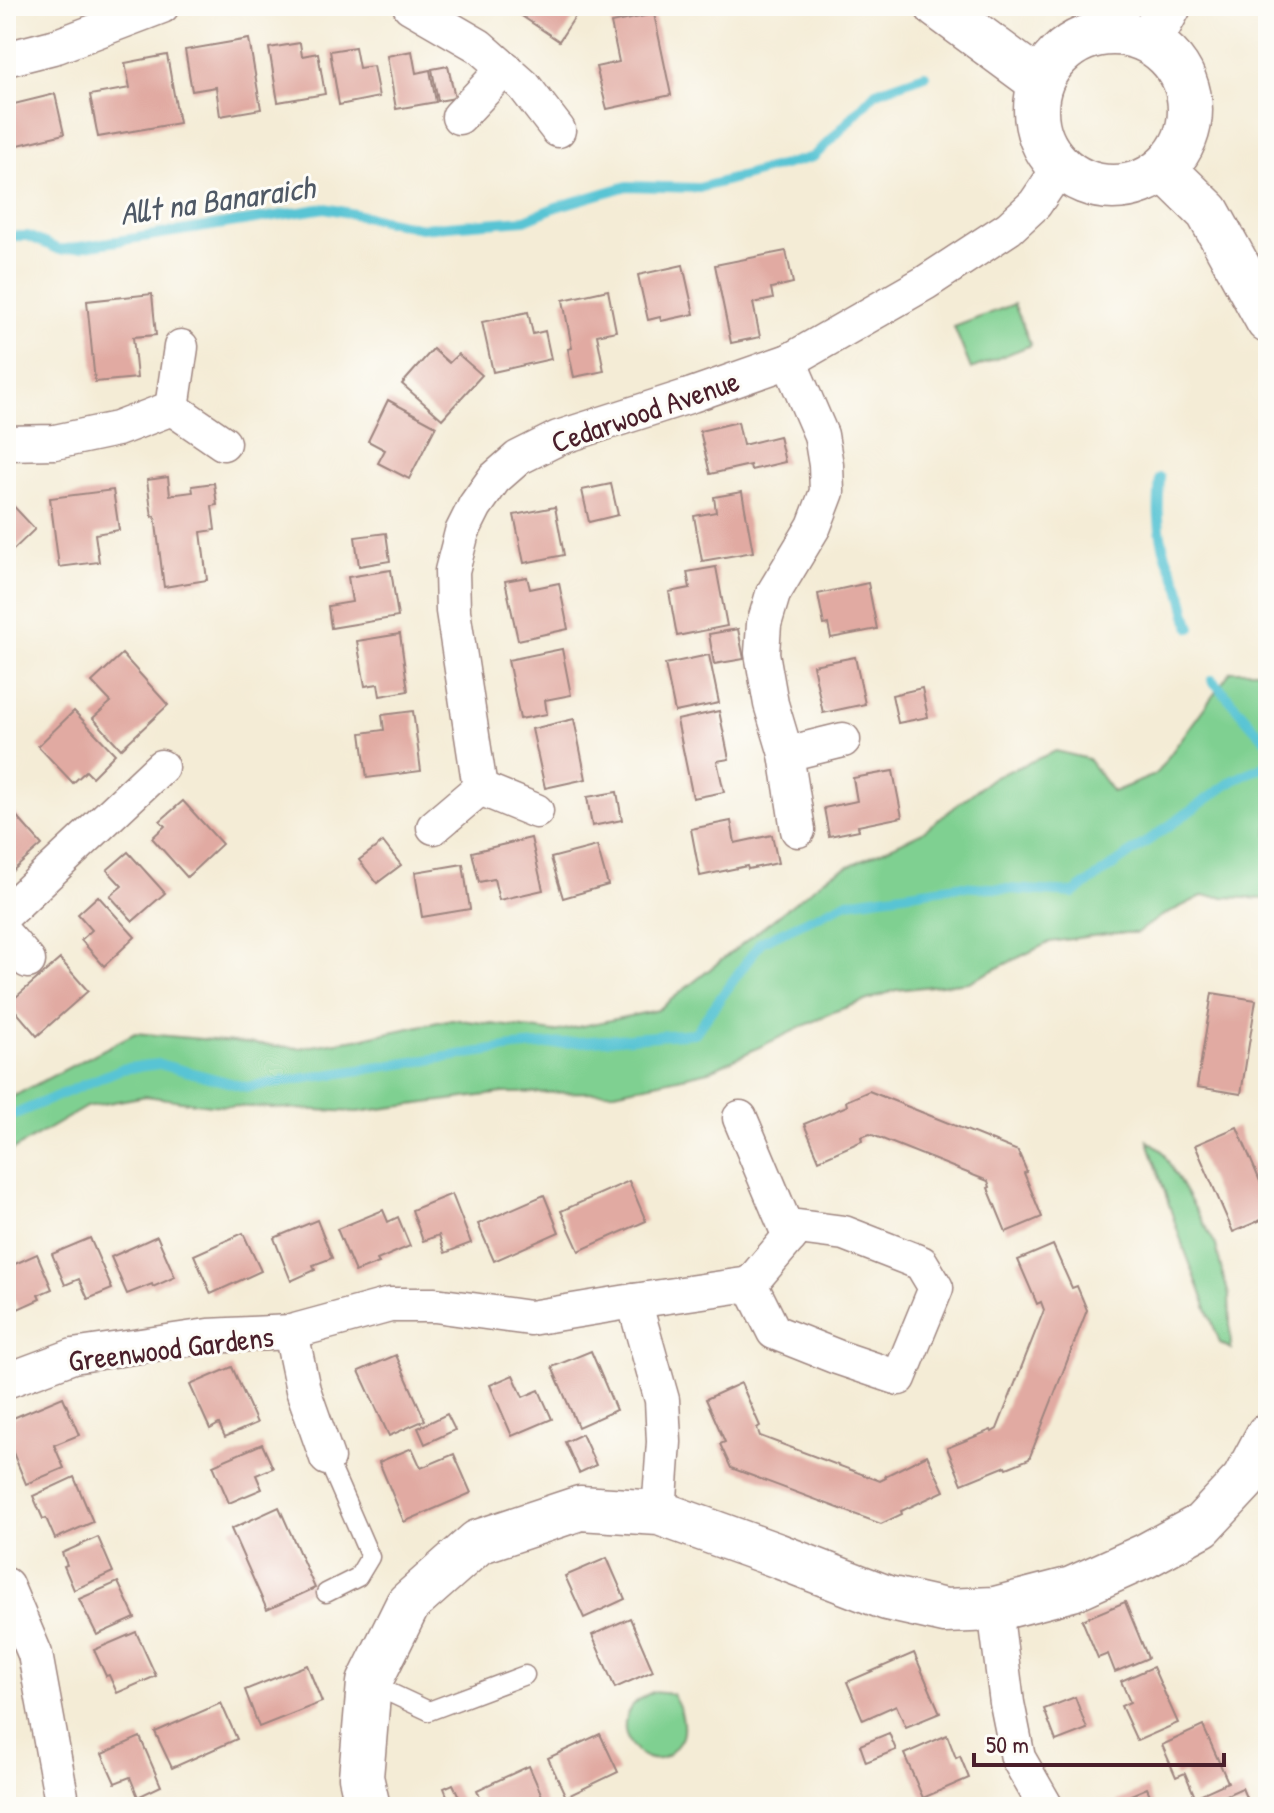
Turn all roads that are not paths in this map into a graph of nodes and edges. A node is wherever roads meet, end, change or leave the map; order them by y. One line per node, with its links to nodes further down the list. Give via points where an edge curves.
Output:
1 (162, 6): 5 (street, via 57,46)
2 (410, 6): 6 (street, via 479,46)
3 (937, 6): 7 (street)
4 (1160, 23): 7 (street, via 1074,42 1054,59); 11 (street, via 1191,101 1180,150)
5 (6, 59)
6 (505, 68): 8 (street); 9 (street)
7 (1040, 82): 10 (street, via 1037,128)
8 (459, 117)
9 (558, 130)
10 (1060, 167): 11 (street, via 1101,187 1145,181); 14 (street, Cedarwood Avenue, via 1035,204 1009,228)
11 (1164, 169): 12 (street, via 1208,212)
12 (1268, 321)
13 (181, 347): 15 (street)
14 (789, 361): 19 (street, via 821,435 827,492 814,526 773,594 764,624 762,653); 21 (street, Cedarwood Avenue, via 558,438 518,458 494,479 462,532 452,571 453,611)
15 (172, 408): 16 (street, via 117,429 55,442); 17 (street)
16 (6, 443)
17 (223, 443)
18 (843, 740): 19 (street)
19 (786, 754): 24 (street)
20 (161, 767): 25 (street)
21 (480, 788): 22 (street); 23 (street)
22 (536, 811)
23 (434, 827)
24 (798, 830)
25 (6, 913)
26 (6, 936): 27 (street)
27 (28, 961)
28 (740, 1118): 29 (street)
29 (790, 1237): 30 (street); 30 (street, via 798,1227 844,1233 921,1263 936,1288 899,1378 774,1332)
30 (750, 1284): 31 (street, Greenwood Gardens)
31 (634, 1301): 32 (street, Greenwood Gardens, via 530,1318 435,1305 390,1305); 36 (street, via 662,1400)
32 (291, 1332): 33 (street, Greenwood Gardens, via 208,1336 73,1356); 35 (street, Greenwood Gardens, via 303,1390)
33 (6, 1381)
34 (1268, 1435): 39 (street, via 1244,1480 1202,1525 1072,1589)
35 (327, 1458): 38 (lane, via 370,1557 358,1577)
36 (659, 1513): 39 (street, via 887,1598 945,1611); 41 (street, via 580,1508 478,1542 408,1604)
37 (6, 1585): 42 (street, via 35,1654)
38 (326, 1593)
39 (995, 1609): 44 (street, via 1018,1758)
40 (525, 1675): 41 (lane, via 429,1711)
41 (369, 1683): 43 (street, via 361,1777)
42 (63, 1807)
43 (368, 1807)
44 (1046, 1807)

